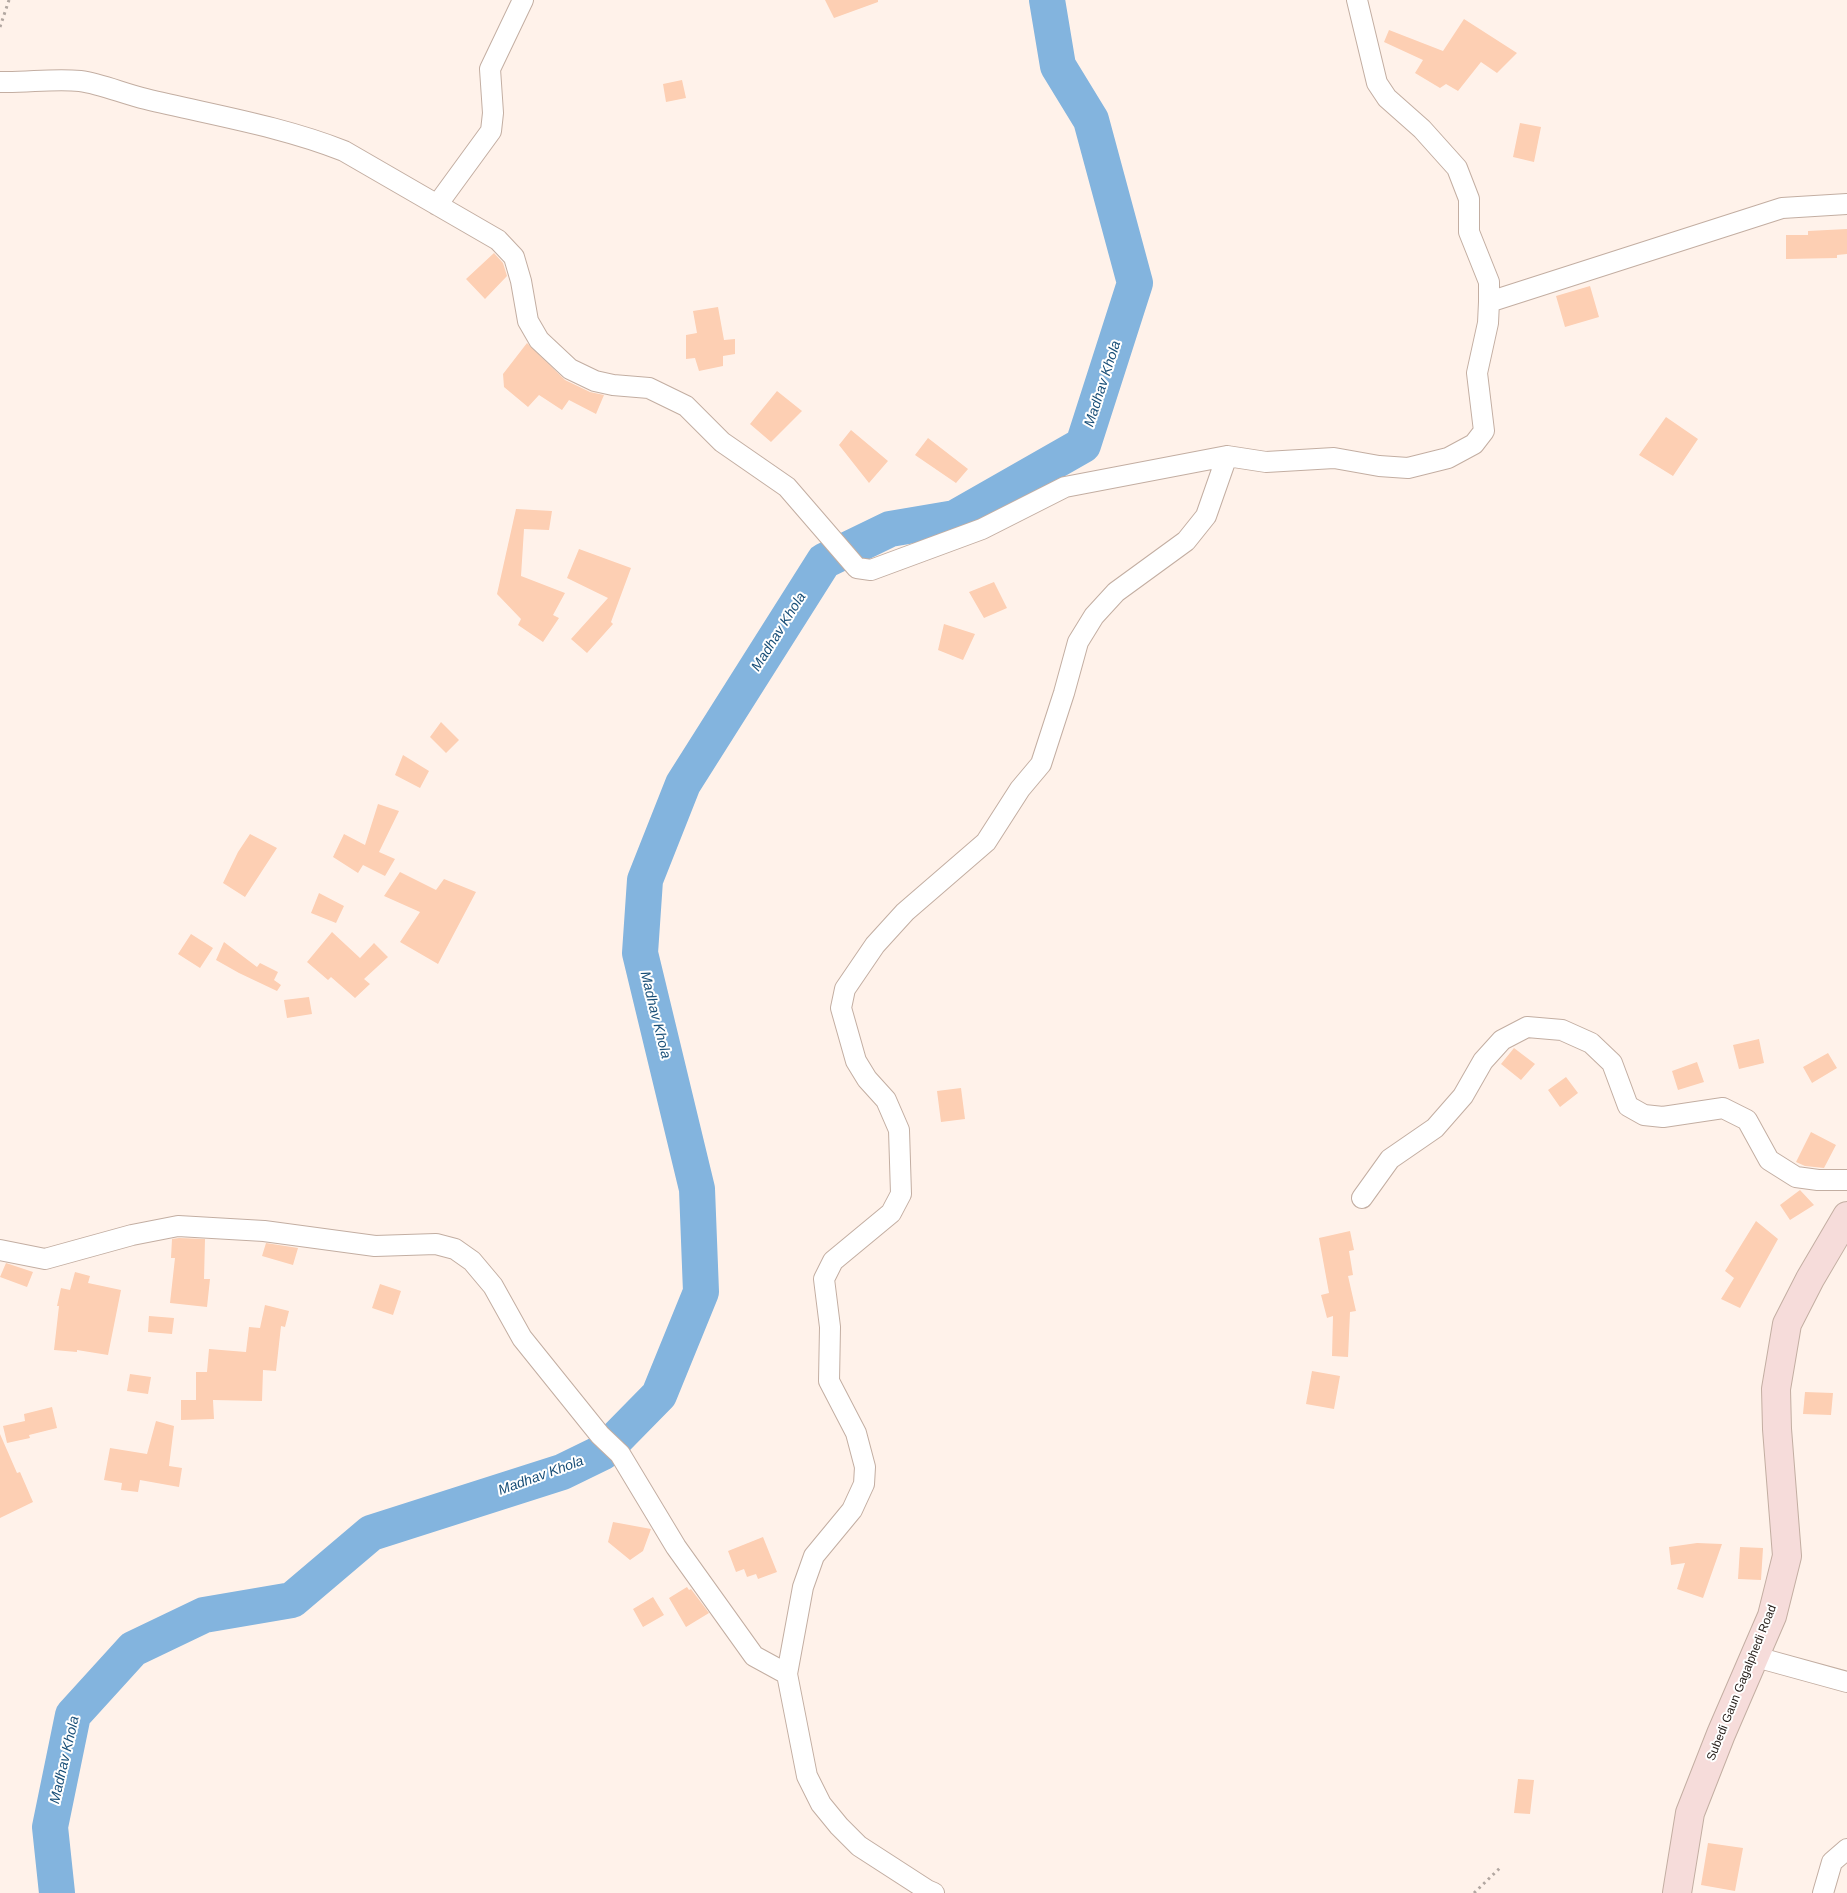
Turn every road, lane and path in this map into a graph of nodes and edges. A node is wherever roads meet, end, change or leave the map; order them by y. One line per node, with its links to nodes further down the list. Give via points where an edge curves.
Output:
1 (9, 0): 4 (path)
2 (523, 0): 7 (street, via 490,69 491,132)
3 (1357, 0): 8 (street, via 1377,83 1387,98 1422,129 1457,168 1469,199 1469,232 1489,282)
4 (0, 27)
5 (0, 82): 7 (street, via 56,79 83,82 320,141 344,151)
6 (1847, 204): 8 (street, via 1782,208)
7 (437, 205): 9 (street, via 498,240 514,257 528,321 539,340 570,369 595,381 649,388 686,406 722,442 787,487 857,568 871,570 982,529 1065,487)
8 (1489, 302): 9 (street, via 1488,323 1477,373 1484,431 1474,444 1448,458 1408,468 1334,458 1266,462)
9 (1227, 456): 15 (street, via 1206,516 1186,541 1116,592 1094,616 1078,642 1041,764 1020,789 986,842 905,912 875,945 845,989 841,1008 856,1062 886,1100 899,1130 901,1194 892,1212 834,1261 824,1280 830,1327 829,1381 856,1433 866,1467 864,1484 852,1510 814,1556 803,1587)
10 (1847, 1180): 11 (street, via 1796,1177 1769,1160 1747,1120 1723,1108 1662,1117 1644,1115 1628,1106 1612,1063 1591,1043 1562,1030 1527,1027 1502,1040 1483,1061 1463,1096 1435,1128 1390,1159)
11 (1362, 1198)
12 (1847, 1216): 14 (street, Subedi Gaun Gagalphedi Road, via 1787,1324 1776,1388 1787,1556 1772,1616)
13 (0, 1250): 15 (street, via 45,1259 178,1226 264,1231 375,1246 436,1244 455,1249 472,1261 493,1286 522,1338 600,1435 620,1454 676,1547 754,1656)
14 (1756, 1657): 16 (street); 21 (street, Subedi Gaun Gagalphedi Road, via 1690,1813)
15 (787, 1674): 19 (street, via 806,1776 821,1804 859,1846)
16 (1847, 1682)
17 (1847, 1849): 22 (street, via 1832,1862)
18 (1502, 1866): 20 (path)
19 (934, 1893)
20 (1474, 1893)
21 (1677, 1893)
22 (1823, 1893)

